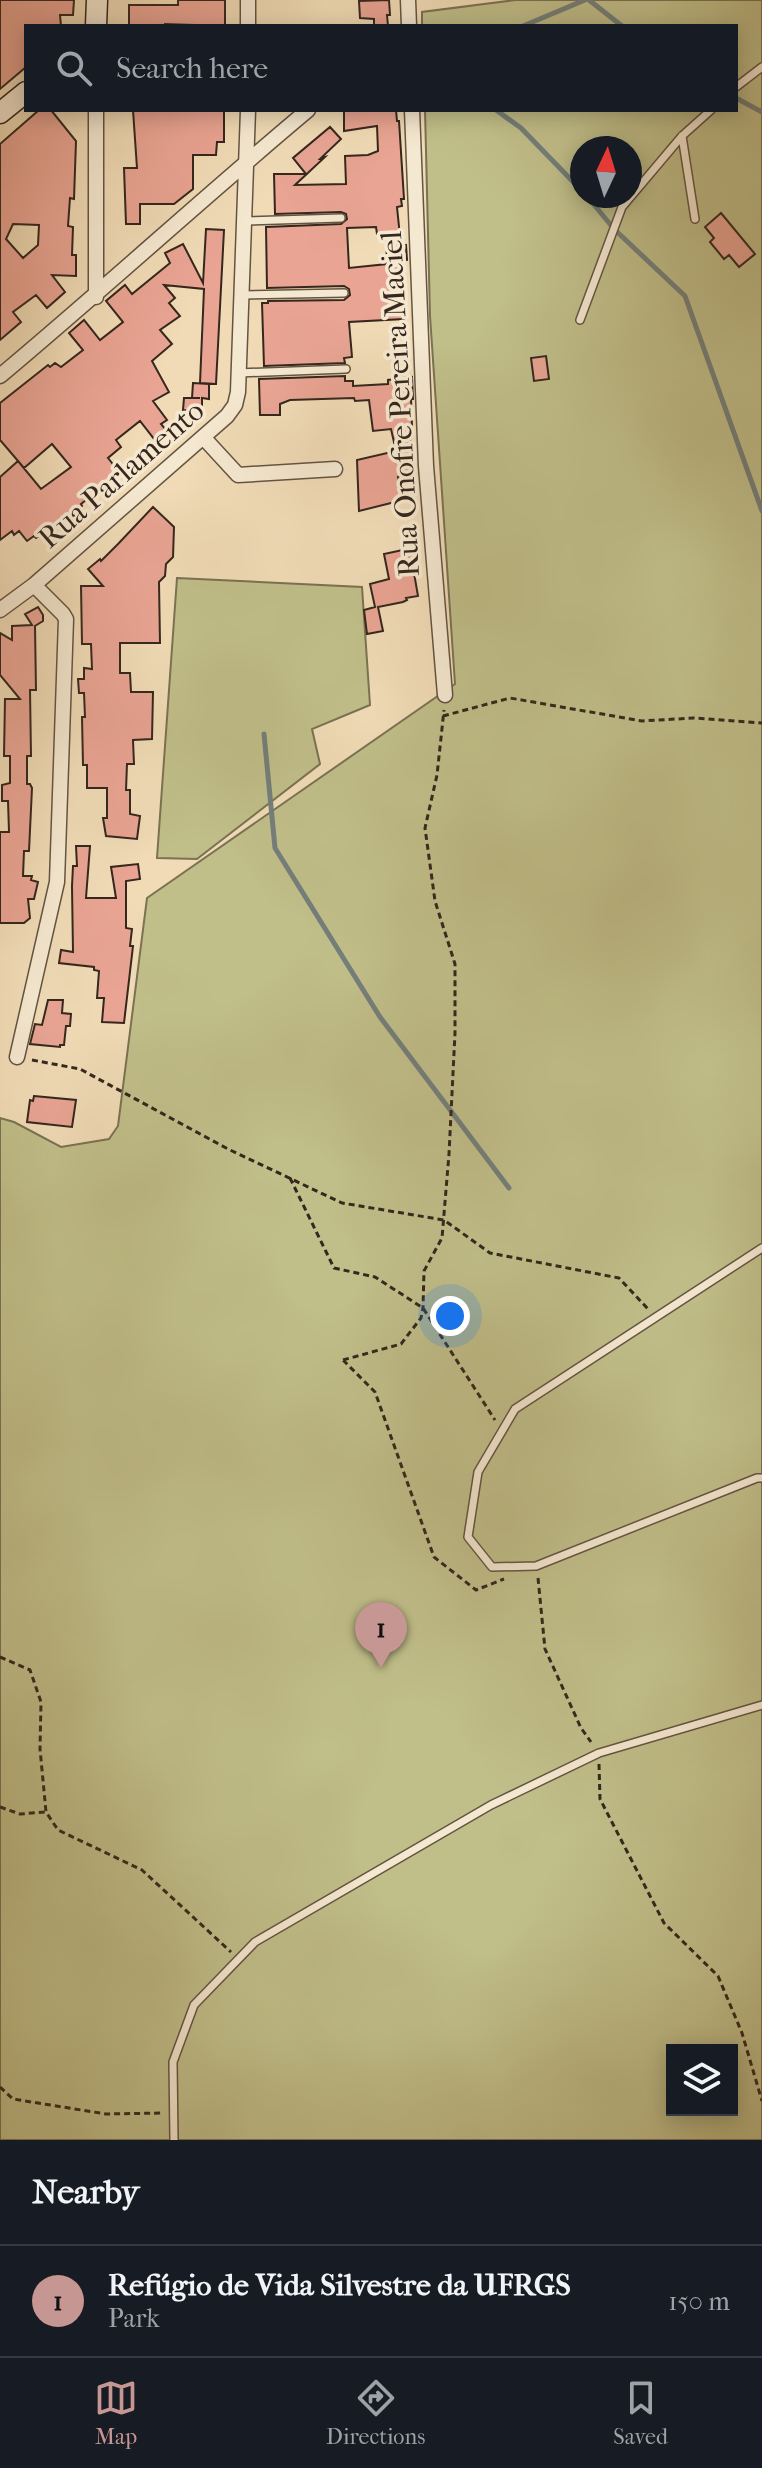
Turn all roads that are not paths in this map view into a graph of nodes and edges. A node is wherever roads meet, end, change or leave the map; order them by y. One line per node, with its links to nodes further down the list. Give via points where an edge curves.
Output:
1 (97, 0): 4 (street)
2 (248, 0): 5 (street)
3 (408, 0): 6 (street)
4 (96, 24)
5 (248, 24)
6 (409, 24)
7 (762, 67): 8 (lane)
8 (738, 85)
9 (24, 94): 15 (street)
10 (96, 112): 23 (street)
11 (248, 112): 17 (street)
12 (306, 112): 17 (street)
13 (412, 112): 32 (street, Rua Onofre Pereira Maciel, via 426,466)
14 (709, 112): 16 (lane)
15 (0, 113)
16 (682, 136): 19 (lane); 24 (lane, via 622,207)
17 (247, 161): 20 (street); 23 (street)
18 (341, 218): 20 (lane)
19 (695, 219)
20 (245, 221): 22 (street)
21 (344, 293): 22 (lane)
22 (242, 295): 26 (street)
23 (96, 297): 27 (street)
24 (580, 320)
25 (346, 369): 26 (lane)
26 (239, 373): 28 (street, Rua Parlamento, via 235,405)
27 (0, 376)
28 (203, 437): 29 (street, via 238,475); 30 (street, Rua Parlamento)
29 (335, 469)
30 (34, 585): 31 (street, Rua Parlamento); 33 (street, via 66,619 57,882)
31 (0, 610)
32 (445, 695)
33 (17, 1057)
34 (762, 1248): 35 (lane, via 515,1409 478,1472 468,1537 492,1567 536,1566)
35 (762, 1478)
36 (762, 1705): 37 (lane, via 599,1753 478,1813 255,1942 194,2005 173,2062)
37 (174, 2140)

